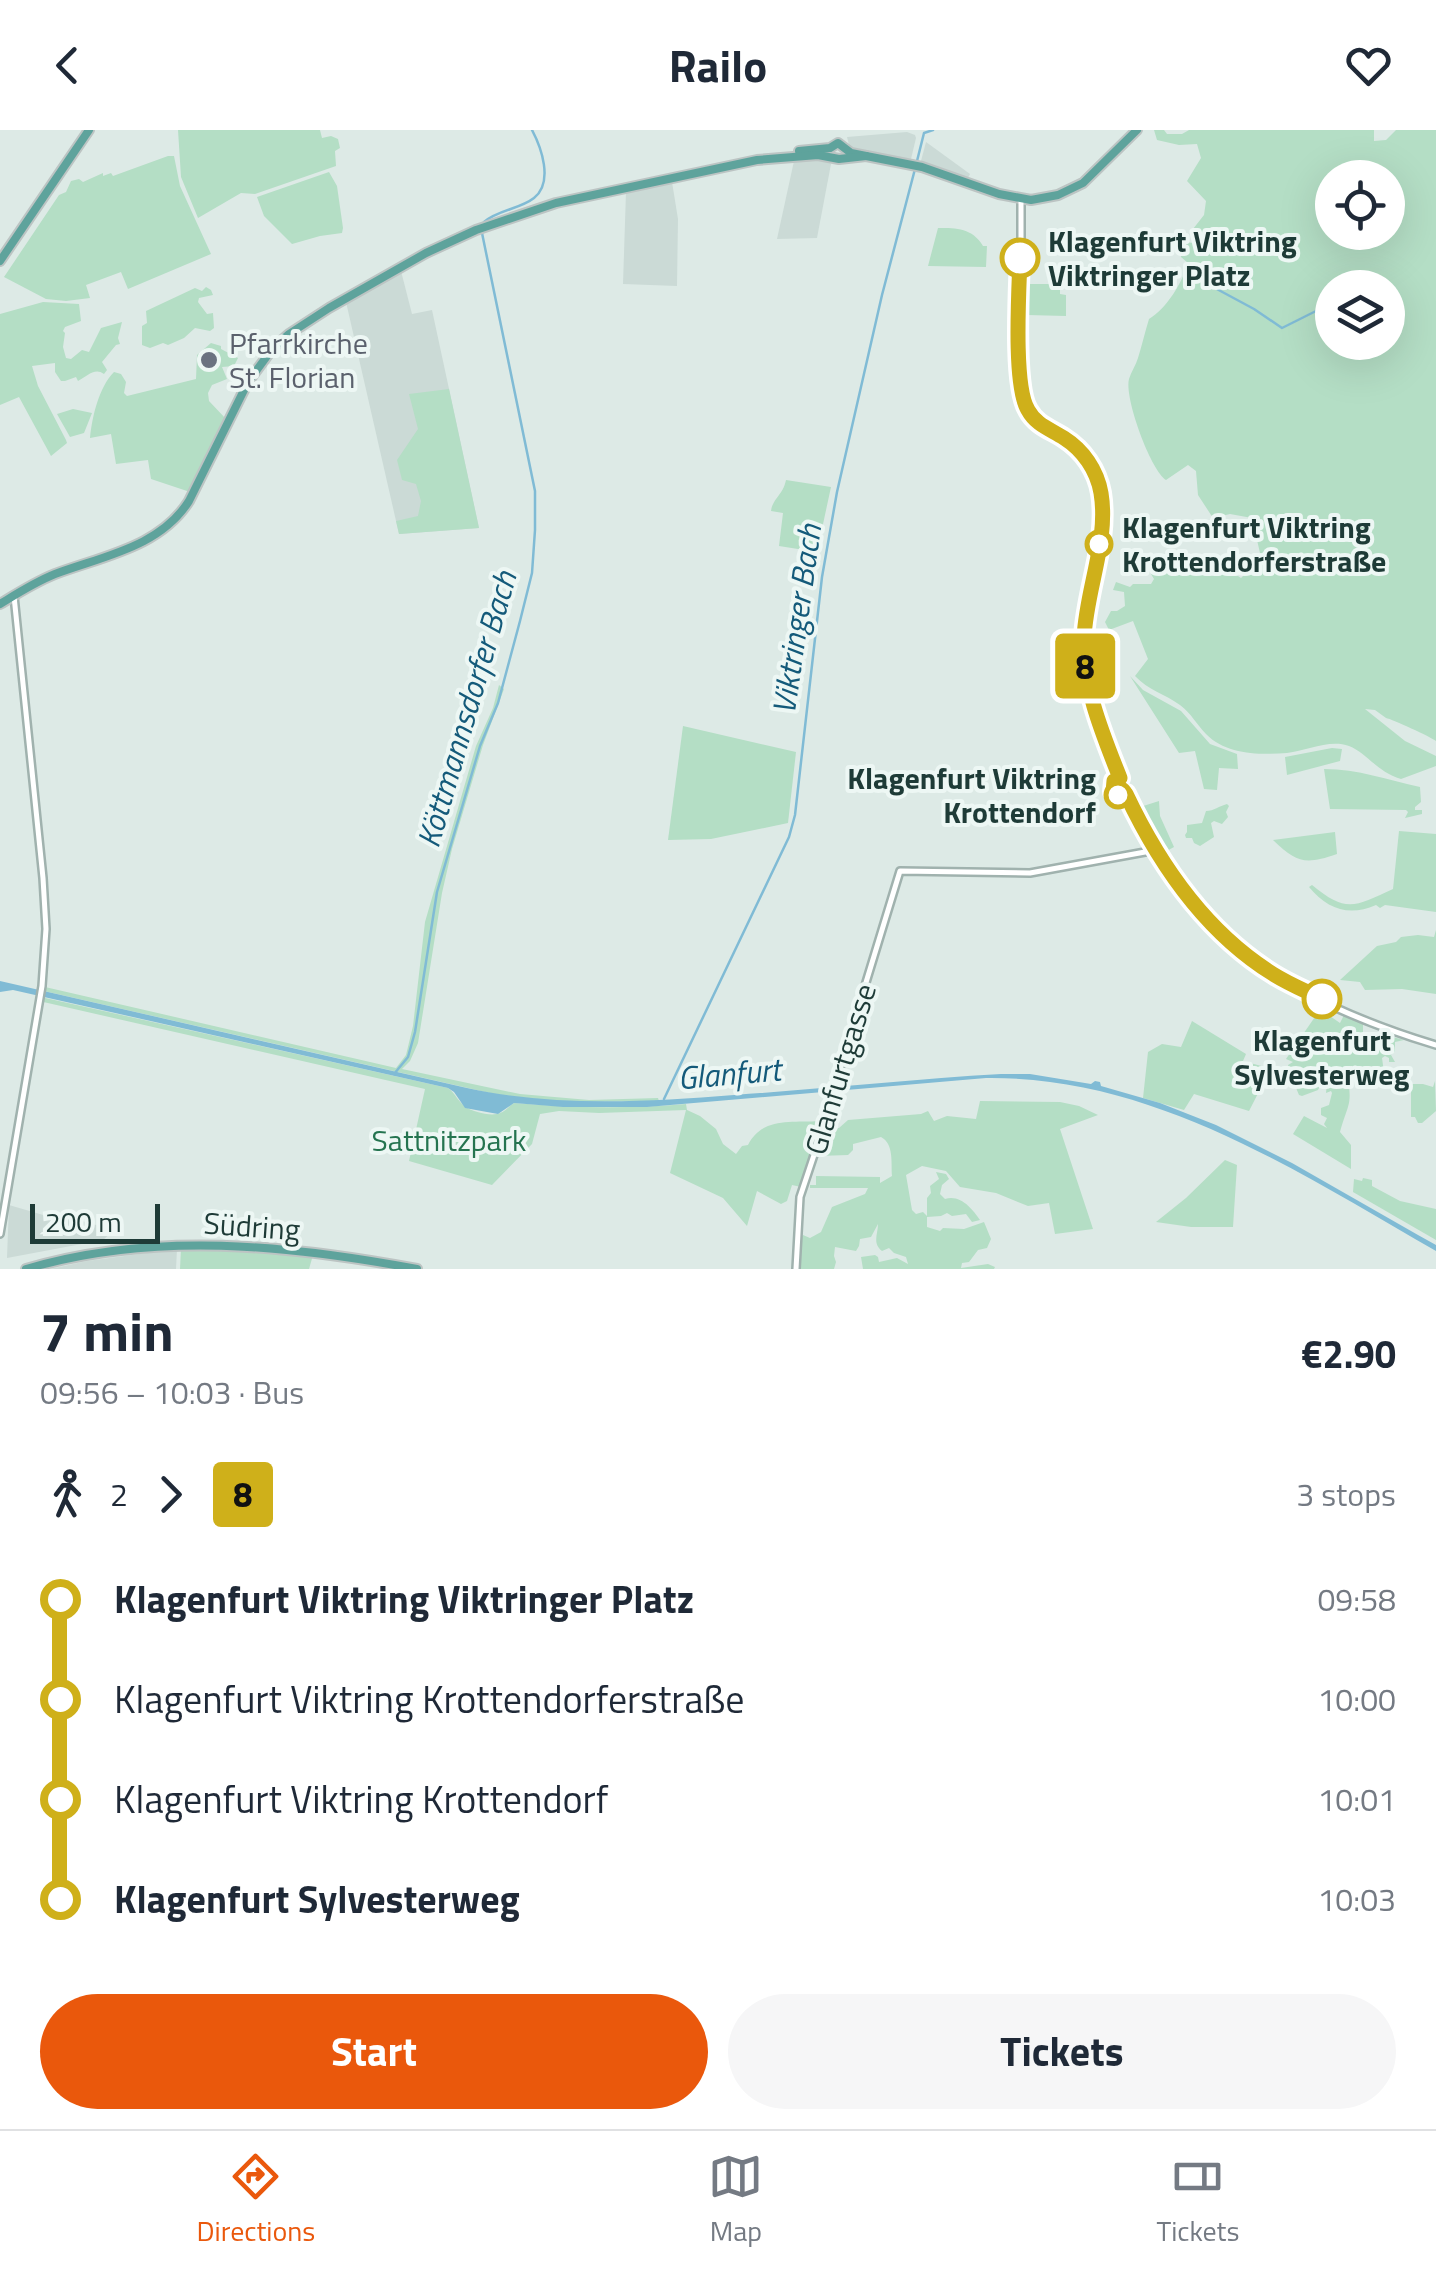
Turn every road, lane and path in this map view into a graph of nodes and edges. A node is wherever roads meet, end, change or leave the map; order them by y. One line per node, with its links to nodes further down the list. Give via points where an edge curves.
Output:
1 (89, 130): 4 (main road)
2 (1137, 130): 3 (main road, via 1084,183)
3 (1020, 199): 5 (main road, via 922,167 837,153 757,160 508,218 426,253 289,334 254,371 174,522); 7 (street, via 1021,393 1035,420 1086,458 1099,486 1086,672 1120,778)
4 (0, 261)
5 (14, 596): 6 (main road); 9 (street, via 45,910 42,986)
6 (0, 604)
7 (1156, 850): 8 (street, via 1204,915 1255,962 1392,1032); 12 (street, Glanfurtgasse, via 1030,874 900,871 800,1197)
8 (1436, 1045)
9 (0, 1234)
10 (26, 1269): 11 (main road, Südring, via 120,1250 206,1245)
11 (417, 1269)
12 (796, 1269)

